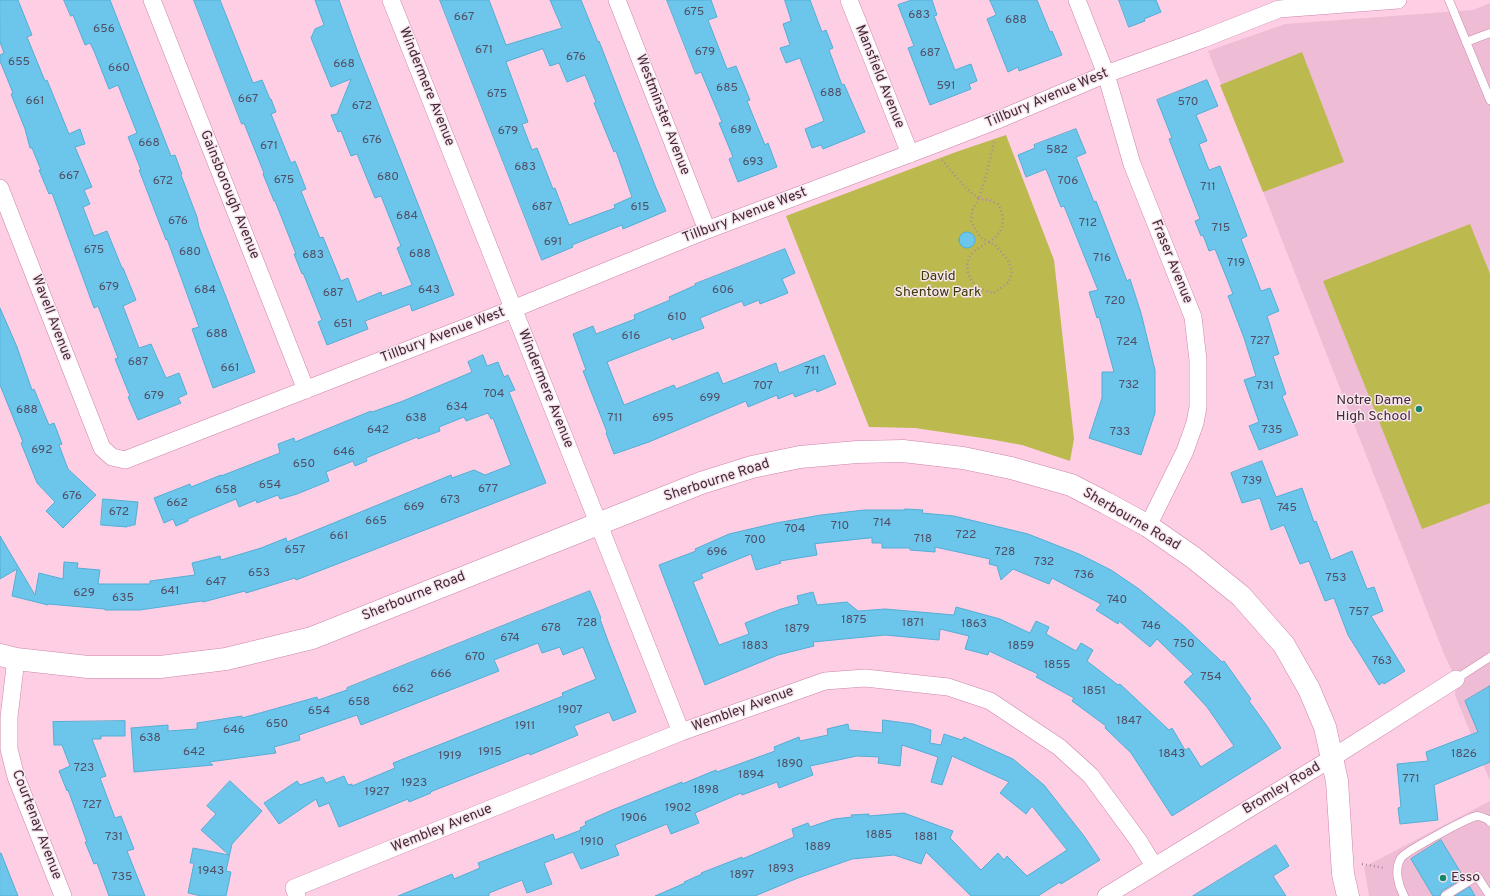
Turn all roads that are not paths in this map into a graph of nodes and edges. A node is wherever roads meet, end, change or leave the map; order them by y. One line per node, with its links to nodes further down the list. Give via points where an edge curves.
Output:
1 (152, 0): 17 (street, Gainsborough Avenue)
2 (391, 0): 16 (street, Windermere Avenue)
3 (617, 0): 15 (street, Westminster Avenue)
4 (849, 0): 13 (street, Mansfield Avenue)
5 (1077, 0): 11 (street, Fraser Avenue)
6 (1398, 0): 8 (street, Tillbury Avenue West)
7 (1449, 0): 10 (lane)
8 (1300, 4): 11 (street, Tillbury Avenue West, via 1279,9)
9 (1490, 33): 10 (lane)
10 (1466, 42): 12 (lane)
11 (1106, 74): 13 (street, Tillbury Avenue West); 20 (street, Fraser Avenue, via 1132,164 1193,317 1198,360 1198,407 1195,423 1185,451)
12 (1490, 100)
13 (910, 154): 15 (street, Tillbury Avenue West)
14 (0, 188): 18 (street, Wavell Avenue)
15 (707, 230): 16 (street, Tillbury Avenue West)
16 (513, 309): 17 (street, Tillbury Avenue West); 19 (street, Windermere Avenue)
17 (306, 390): 18 (street, Tillbury Avenue West, via 125,460 112,457)
18 (102, 448)
19 (599, 524): 20 (street, Sherbourne Road, via 752,467 800,457 903,451 963,458 1071,485); 21 (street, Sherbourne Road, via 312,638 226,659 152,667 88,666); 24 (street, Windermere Avenue)
20 (1148, 526): 25 (street, Sherbourne Road, via 1194,558 1241,596 1284,645 1309,689 1325,727)
21 (8, 657): 28 (street, Courtenay Avenue, via 9,749 16,777)
22 (1490, 657): 23 (lane)
23 (1456, 679): 25 (street, Bromley Road)
24 (681, 732): 27 (street, Wembley Avenue, via 825,681 865,678 948,687 990,701 1059,747 1091,776); 29 (street, Wembley Avenue, via 294,888)
25 (1332, 758): 27 (street, Bromley Road); 31 (street, Sherbourne Road, via 1337,781)
26 (1490, 822): 32 (lane, via 1477,816 1427,840 1402,857 1397,871)
27 (1154, 866): 30 (street, Bromley Road)
28 (63, 896)
29 (297, 896)
30 (1106, 896)
31 (1348, 896)
32 (1404, 896)
33 (1445, 896): 34 (lane, via 1477,876)
34 (1490, 896)

